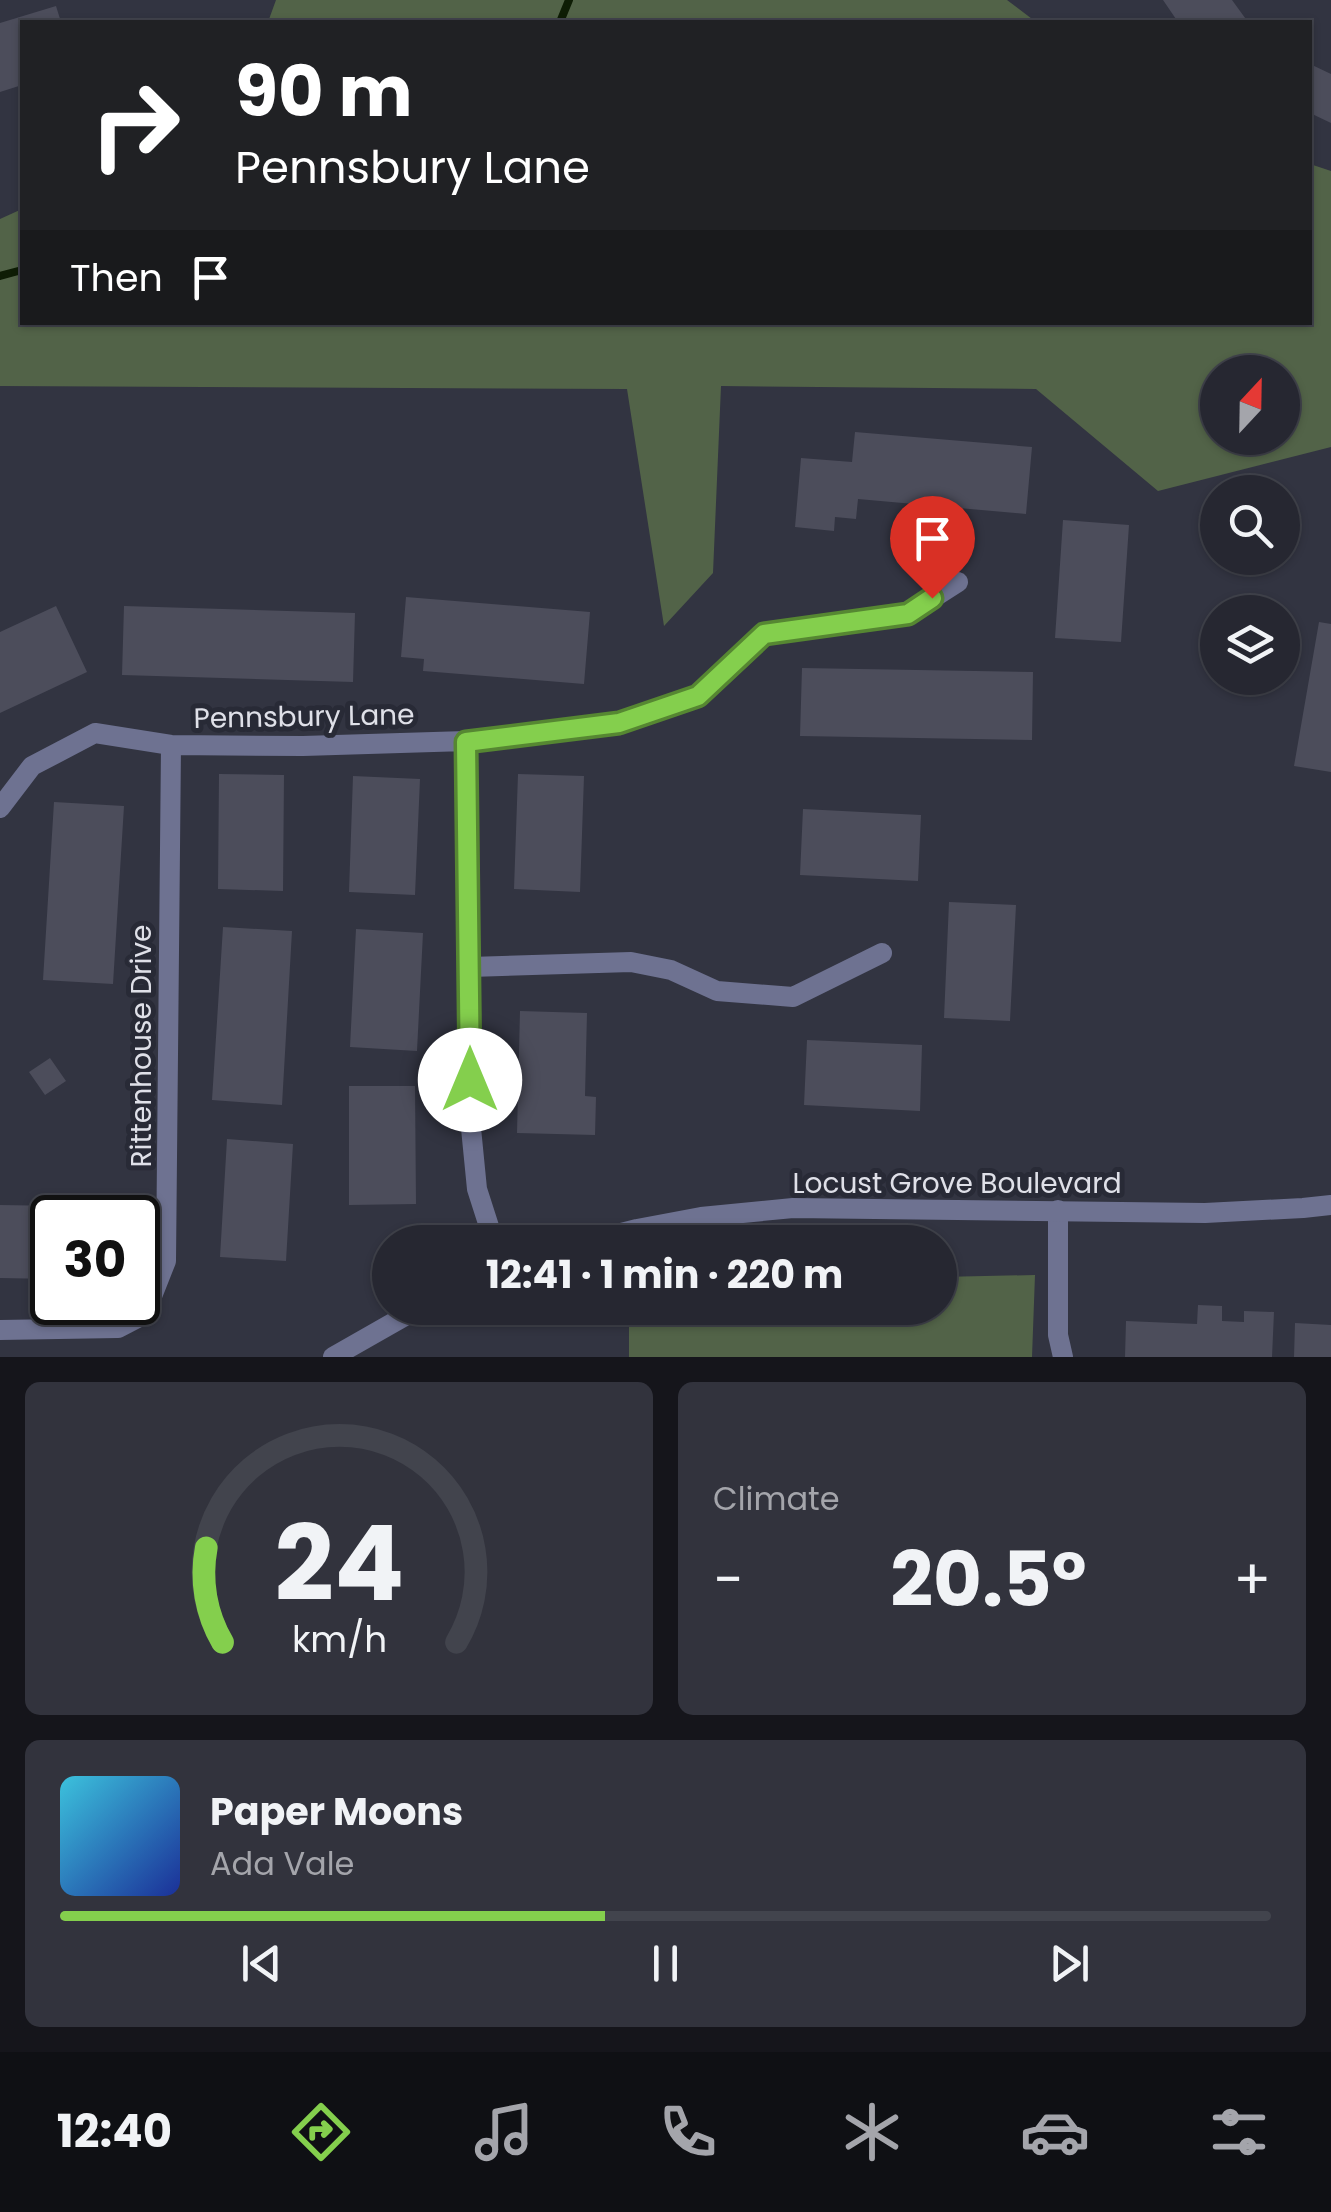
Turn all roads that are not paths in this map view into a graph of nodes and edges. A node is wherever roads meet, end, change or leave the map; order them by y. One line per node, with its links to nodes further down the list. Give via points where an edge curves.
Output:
1 (958, 582): 2 (street, Pennsbury Lane, via 908,614 764,634 698,696 619,723)
2 (466, 742): 3 (street, Pennsbury Lane); 6 (street)
3 (170, 745): 4 (street, Pennsbury Lane, via 95,733 32,766); 12 (street, Rittenhouse Drive, via 166,1261 145,1314 118,1328)
4 (0, 808)
5 (882, 952): 6 (street, via 794,997 717,990 630,962)
6 (470, 966): 9 (street, via 470,1118 477,1189)
7 (1331, 1205): 8 (street, Locust Grove Boulevard)
8 (1058, 1210): 10 (street, Locust Grove Boulevard, via 794,1208); 14 (street)
9 (489, 1225)
10 (657, 1225)
11 (389, 1325): 13 (street)
12 (0, 1330)
13 (332, 1357)
14 (1063, 1357)

